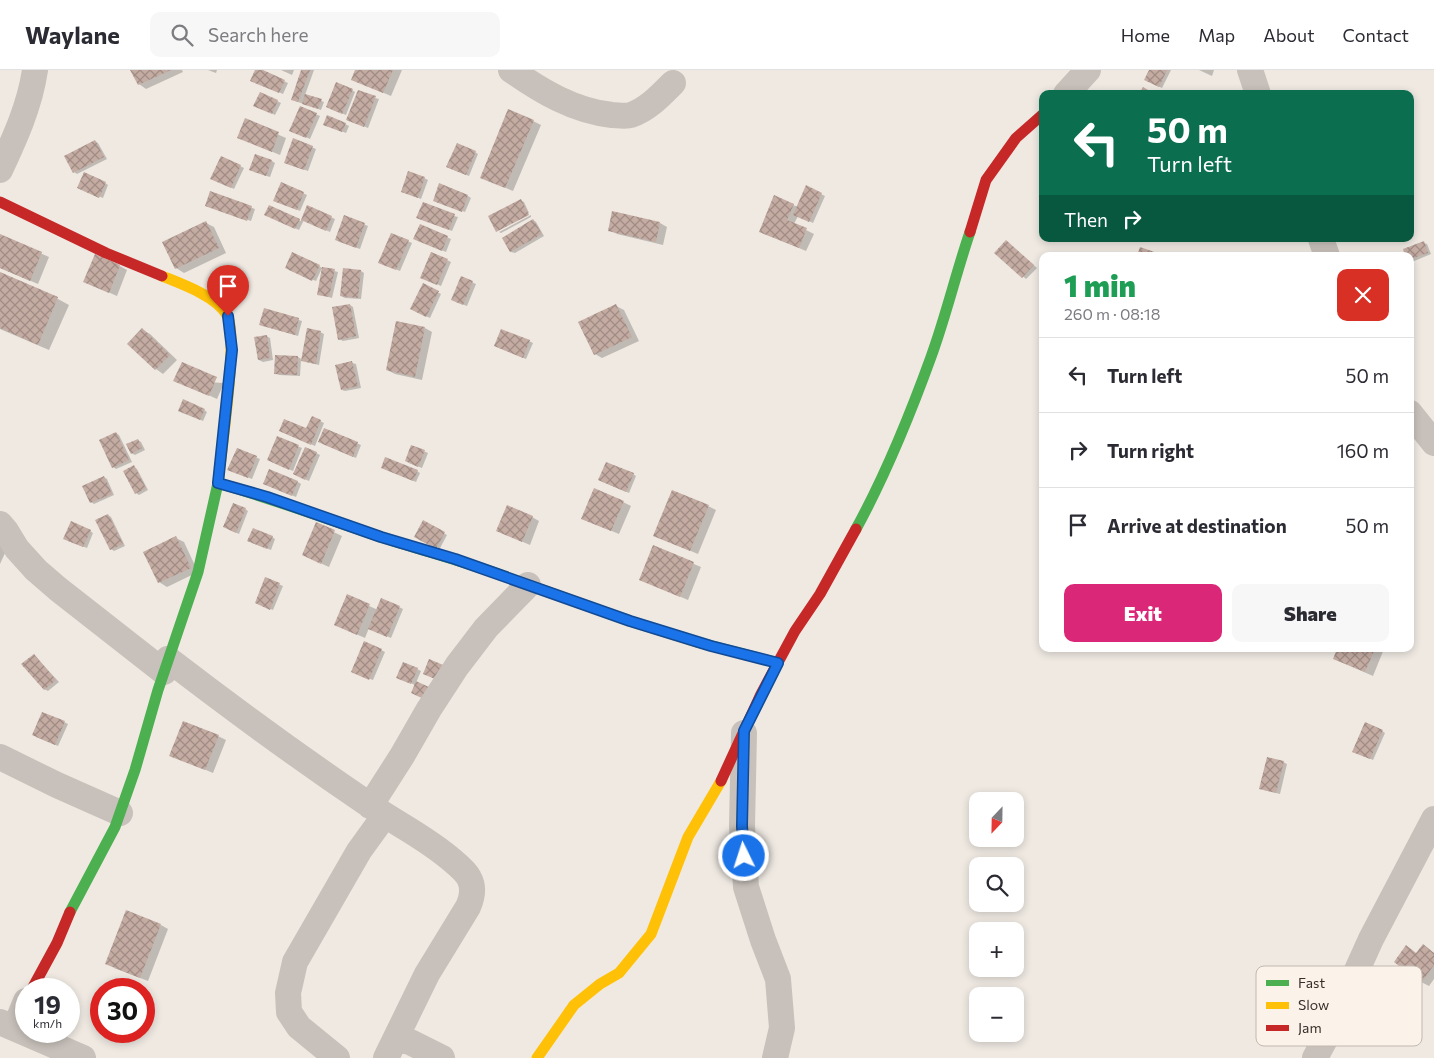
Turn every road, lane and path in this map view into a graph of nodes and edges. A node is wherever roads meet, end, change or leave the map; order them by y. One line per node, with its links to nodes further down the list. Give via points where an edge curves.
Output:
1 (35, 70): 9 (street, via 19,128)
2 (511, 70): 5 (street, via 534,87 568,104 601,114 628,116 649,106)
3 (1088, 70): 6 (street)
4 (1250, 70): 7 (street)
5 (673, 83)
6 (1070, 90)
7 (1257, 90)
8 (1039, 118): 16 (street, via 1016,138 986,180 932,356 903,429 866,510)
9 (0, 170)
10 (0, 202): 13 (street, via 213,300 228,316 232,350)
11 (1414, 418): 12 (street)
12 (1434, 443)
13 (218, 483): 15 (street); 17 (street, via 198,572)
14 (0, 524): 17 (street, via 17,549 50,583)
15 (528, 585): 16 (street, via 630,621); 20 (street, via 486,628 457,666 402,756)
16 (778, 663): 18 (street)
17 (166, 665): 20 (street); 21 (street)
18 (744, 731): 32 (street, via 726,772 688,837 650,934 618,973 574,1005); 33 (street, via 742,826 746,887 778,979 782,1028)
19 (0, 757): 21 (street)
20 (377, 810): 28 (street, via 444,853 470,878 472,890 468,907 427,974); 30 (street, via 359,852 295,962 288,993 289,1012 299,1027)
21 (120, 813): 24 (street)
22 (1434, 819): 23 (street)
23 (1359, 966)
24 (38, 978)
25 (15, 1015): 26 (street)
26 (7, 1025): 29 (street)
27 (1321, 1046): 34 (street)
28 (392, 1047): 31 (street)
29 (80, 1058)
30 (337, 1058)
31 (442, 1058)
32 (536, 1058)
33 (775, 1058)
34 (1315, 1058)

